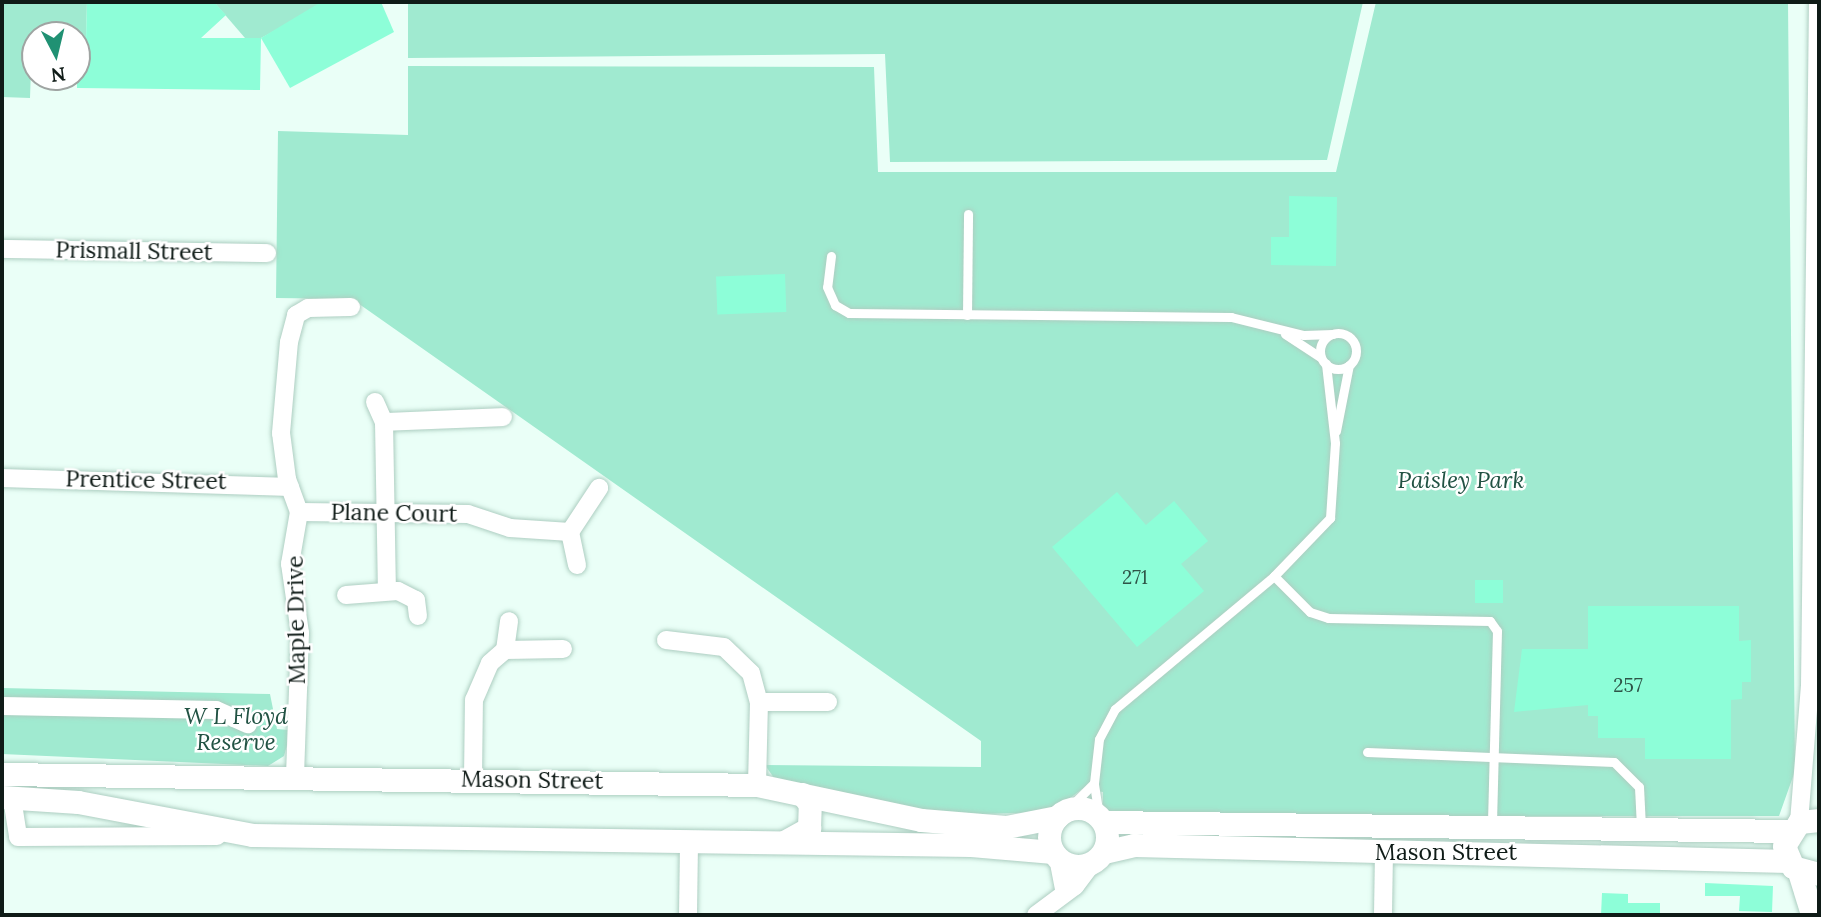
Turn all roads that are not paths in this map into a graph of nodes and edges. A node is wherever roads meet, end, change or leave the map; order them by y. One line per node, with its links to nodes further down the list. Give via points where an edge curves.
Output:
1 (1818, 2): 3 (street)
2 (968, 214): 9 (lane)
3 (1816, 223): 5 (street)
4 (2, 249): 6 (street, Prismall Street)
5 (1815, 251): 18 (street)
6 (267, 253)
7 (831, 256): 9 (lane, via 827,287 835,305 849,313)
8 (351, 307): 20 (street, via 308,308 296,315 281,433)
9 (967, 316): 10 (lane, via 1231,317)
10 (1277, 330): 11 (lane); 12 (lane)
11 (1333, 334): 12 (lane, via 1321,344); 13 (lane, via 1354,342)
12 (1324, 362): 13 (lane); 17 (lane)
13 (1349, 365): 17 (lane)
14 (375, 402): 16 (street)
15 (503, 417): 16 (street)
16 (384, 422): 23 (street)
17 (1335, 443): 26 (lane, via 1329,518)
18 (1816, 447): 41 (street)
19 (2, 478): 20 (street, Prentice Street)
20 (289, 487): 22 (street)
21 (599, 488): 24 (street)
22 (299, 512): 23 (street, Plane Court); 42 (street, Maple Drive, via 290,564 300,633)
23 (386, 513): 24 (street, Plane Court, via 468,514 510,528); 27 (street)
24 (570, 532): 25 (street)
25 (577, 565)
26 (1275, 576): 39 (lane, via 1310,612 1328,618 1490,621 1497,631); 44 (lane, via 1115,709 1099,739)
27 (387, 588): 28 (street); 29 (street, via 415,600)
28 (346, 595)
29 (418, 616)
30 (509, 621): 33 (street)
31 (666, 640): 34 (street, via 724,647 751,673)
32 (563, 649): 33 (street)
33 (505, 650): 43 (street, via 490,663 474,700)
34 (760, 702): 35 (street); 45 (street)
35 (828, 702)
36 (2, 706): 37 (street, via 216,710)
37 (248, 724)
38 (1367, 752): 39 (lane)
39 (1492, 755): 52 (lane, via 1615,762 1639,787); 55 (lane)
40 (2, 775): 42 (street, Mason Street)
41 (1807, 775): 48 (street); 51 (street)
42 (295, 776): 43 (street, Mason Street)
43 (472, 778): 45 (street, Mason Street)
44 (1094, 783): 49 (lane); 50 (lane)
45 (757, 785): 46 (street, Mason Street)
46 (802, 794): 49 (street, Mason Street, via 921,820 1006,827); 56 (street, via 810,804 809,828)
47 (7, 797): 53 (street, via 78,802); 54 (street)
48 (1819, 804)
49 (1062, 813): 50 (street); 59 (street, via 1050,830)
50 (1102, 819): 55 (street, Mason Street); 60 (street)
51 (1802, 824): 52 (street, Mason Street); 61 (street)
52 (1641, 832): 55 (street, Mason Street)
53 (252, 835): 54 (street); 57 (street)
54 (10, 837)
55 (1492, 840): 58 (street, Mason Street); 61 (street, Mason Street)
56 (783, 842): 57 (street); 59 (street)
57 (689, 844): 64 (street)
58 (1384, 853): 60 (street, Mason Street, via 1134,845); 66 (street)
59 (1055, 855): 60 (street, via 1071,865); 62 (street)
60 (1098, 857): 62 (street, via 1075,886)
61 (1802, 869): 67 (street)
62 (1064, 889): 65 (street)
63 (1819, 889): 67 (street)
64 (688, 915)
65 (1036, 915)
66 (1383, 915)
67 (1812, 915)

